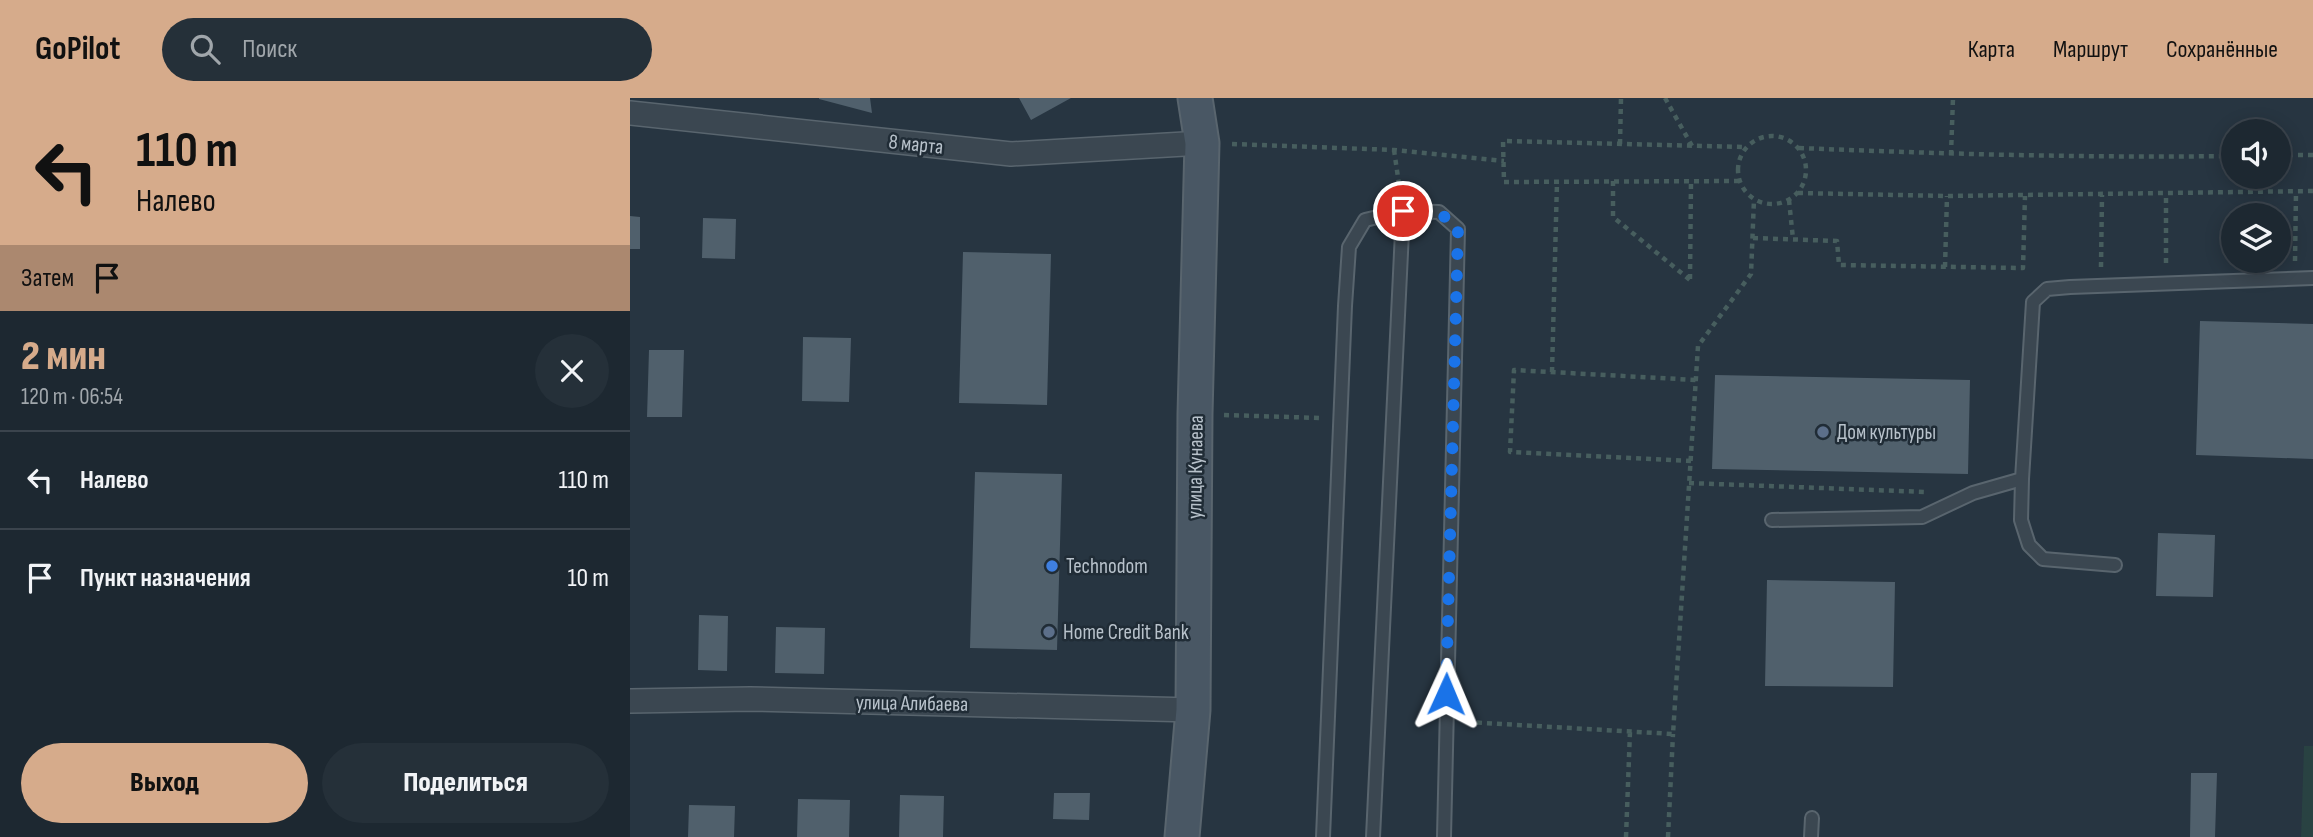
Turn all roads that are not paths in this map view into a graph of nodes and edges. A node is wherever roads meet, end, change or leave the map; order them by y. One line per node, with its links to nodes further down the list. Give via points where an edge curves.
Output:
1 (1195, 98): 3 (street, улица Кунаева)
2 (630, 113): 3 (street, 8 марта, via 1012,154)
3 (1202, 144): 10 (street, улица Кунаева)
4 (1403, 211): 13 (lane, via 1365,220 1349,247); 14 (lane); 15 (lane, via 1439,212 1458,229)
5 (2313, 278): 6 (lane, via 2047,289 2033,302)
6 (2022, 479): 7 (lane, via 1922,517); 8 (lane, via 2021,520 2029,545 2043,559)
7 (1772, 520)
8 (2115, 565)
9 (630, 701): 10 (street, улица Алибаева, via 750,699)
10 (1193, 710): 12 (street, улица Кунаева)
11 (1812, 818): 16 (lane)
12 (1182, 837)
13 (1323, 837)
14 (1373, 837)
15 (1444, 837)
16 (1811, 837)

